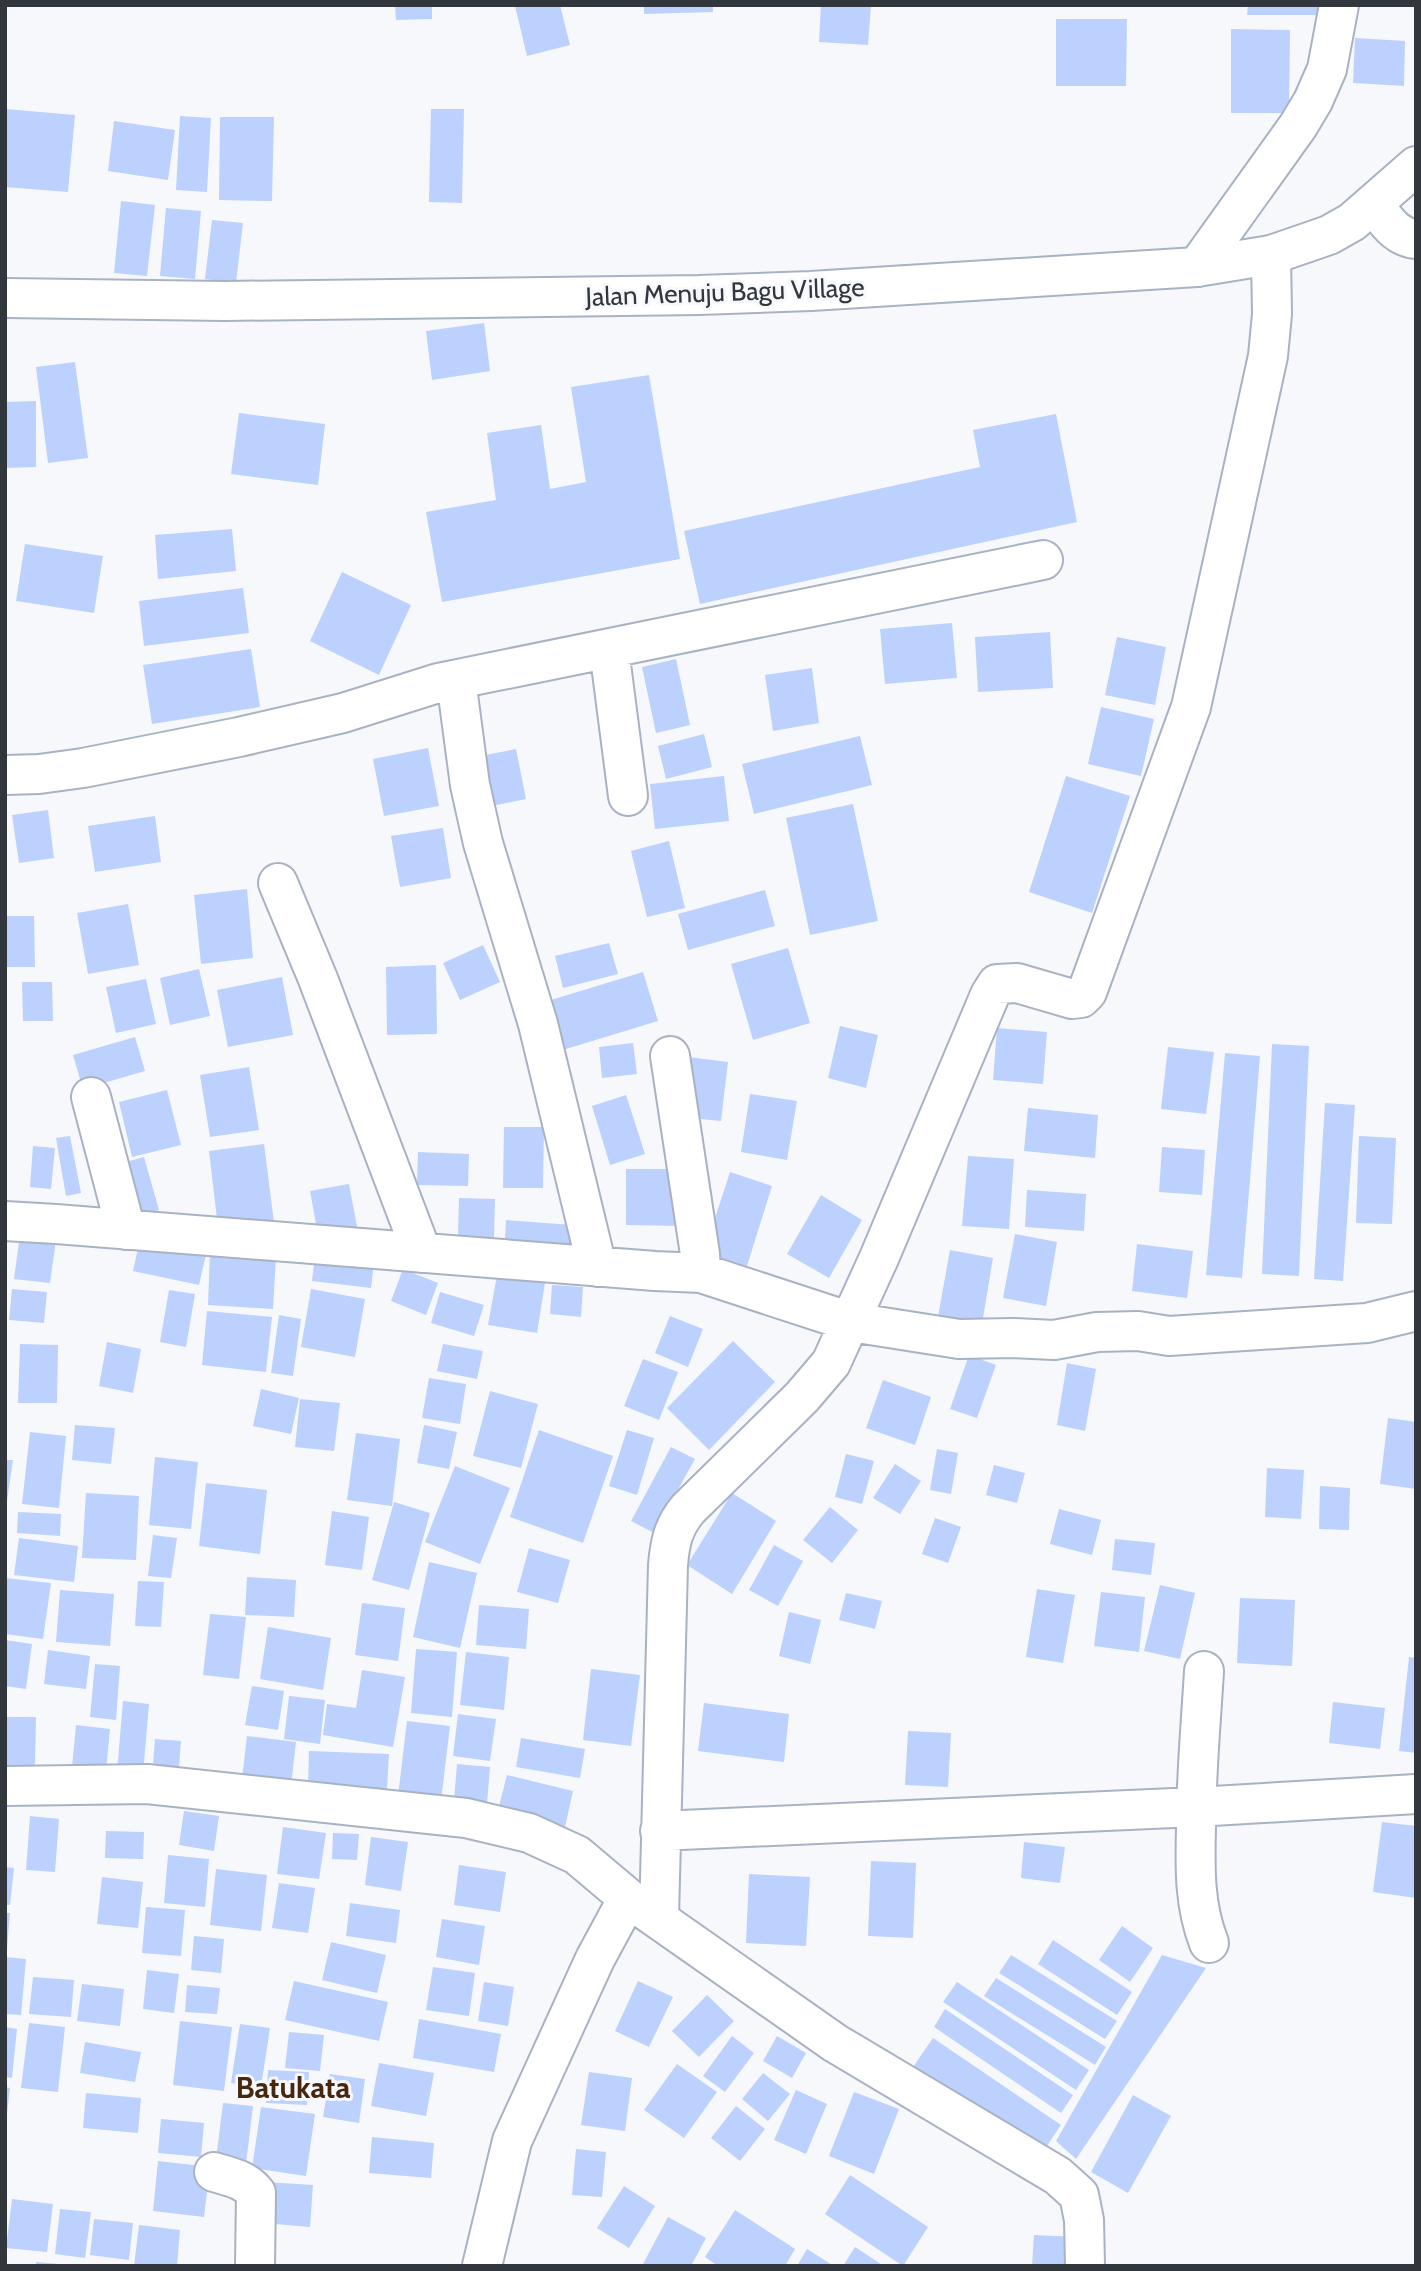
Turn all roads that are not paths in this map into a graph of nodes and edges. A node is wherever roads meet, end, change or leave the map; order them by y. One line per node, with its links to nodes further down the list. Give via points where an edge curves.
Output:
1 (1339, 5): 5 (street, via 1327,69)
2 (1416, 166): 3 (street, Jalan Menuju Bagu Village)
3 (1374, 205): 4 (street, via 1395,233); 5 (street, Jalan Menuju Bagu Village, via 1329,235)
4 (1416, 239)
5 (1237, 261): 6 (street, Jalan Menuju Bagu Village, via 699,295 225,301); 21 (street, via 1272,314 1268,356 1191,707 1087,992 1072,999 1017,983 997,984)
6 (5, 298)
7 (1043, 560): 8 (street)
8 (609, 649): 9 (street); 11 (street)
9 (456, 680): 10 (street, via 239,737 83,768); 18 (street, via 483,843 538,1024)
10 (5, 775)
11 (628, 796)
12 (278, 883): 17 (street)
13 (670, 1056): 19 (street)
14 (90, 1097): 16 (street)
15 (5, 1221): 16 (street)
16 (127, 1230): 17 (street)
17 (422, 1253): 18 (street)
18 (597, 1267): 19 (street)
19 (701, 1273): 21 (street)
20 (1416, 1311): 21 (street, via 1367,1323 1169,1336 1097,1332 1054,1340 959,1339)
21 (851, 1322): 26 (street, via 818,1381 688,1509 672,1534)
22 (1204, 1671): 25 (street)
23 (5, 1786): 27 (street, via 147,1784 466,1818 529,1833 577,1855)
24 (1416, 1794): 25 (street)
25 (1196, 1807): 26 (street); 28 (street, via 1195,1882 1199,1916)
26 (660, 1831): 27 (street)
27 (642, 1907): 31 (street, via 594,1959 512,2141); 32 (street, via 835,2043 1058,2176 1079,2194)
28 (1209, 1943)
29 (214, 2172): 30 (street, via 240,2179 256,2193)
30 (255, 2266)
31 (482, 2266)
32 (1085, 2266)

